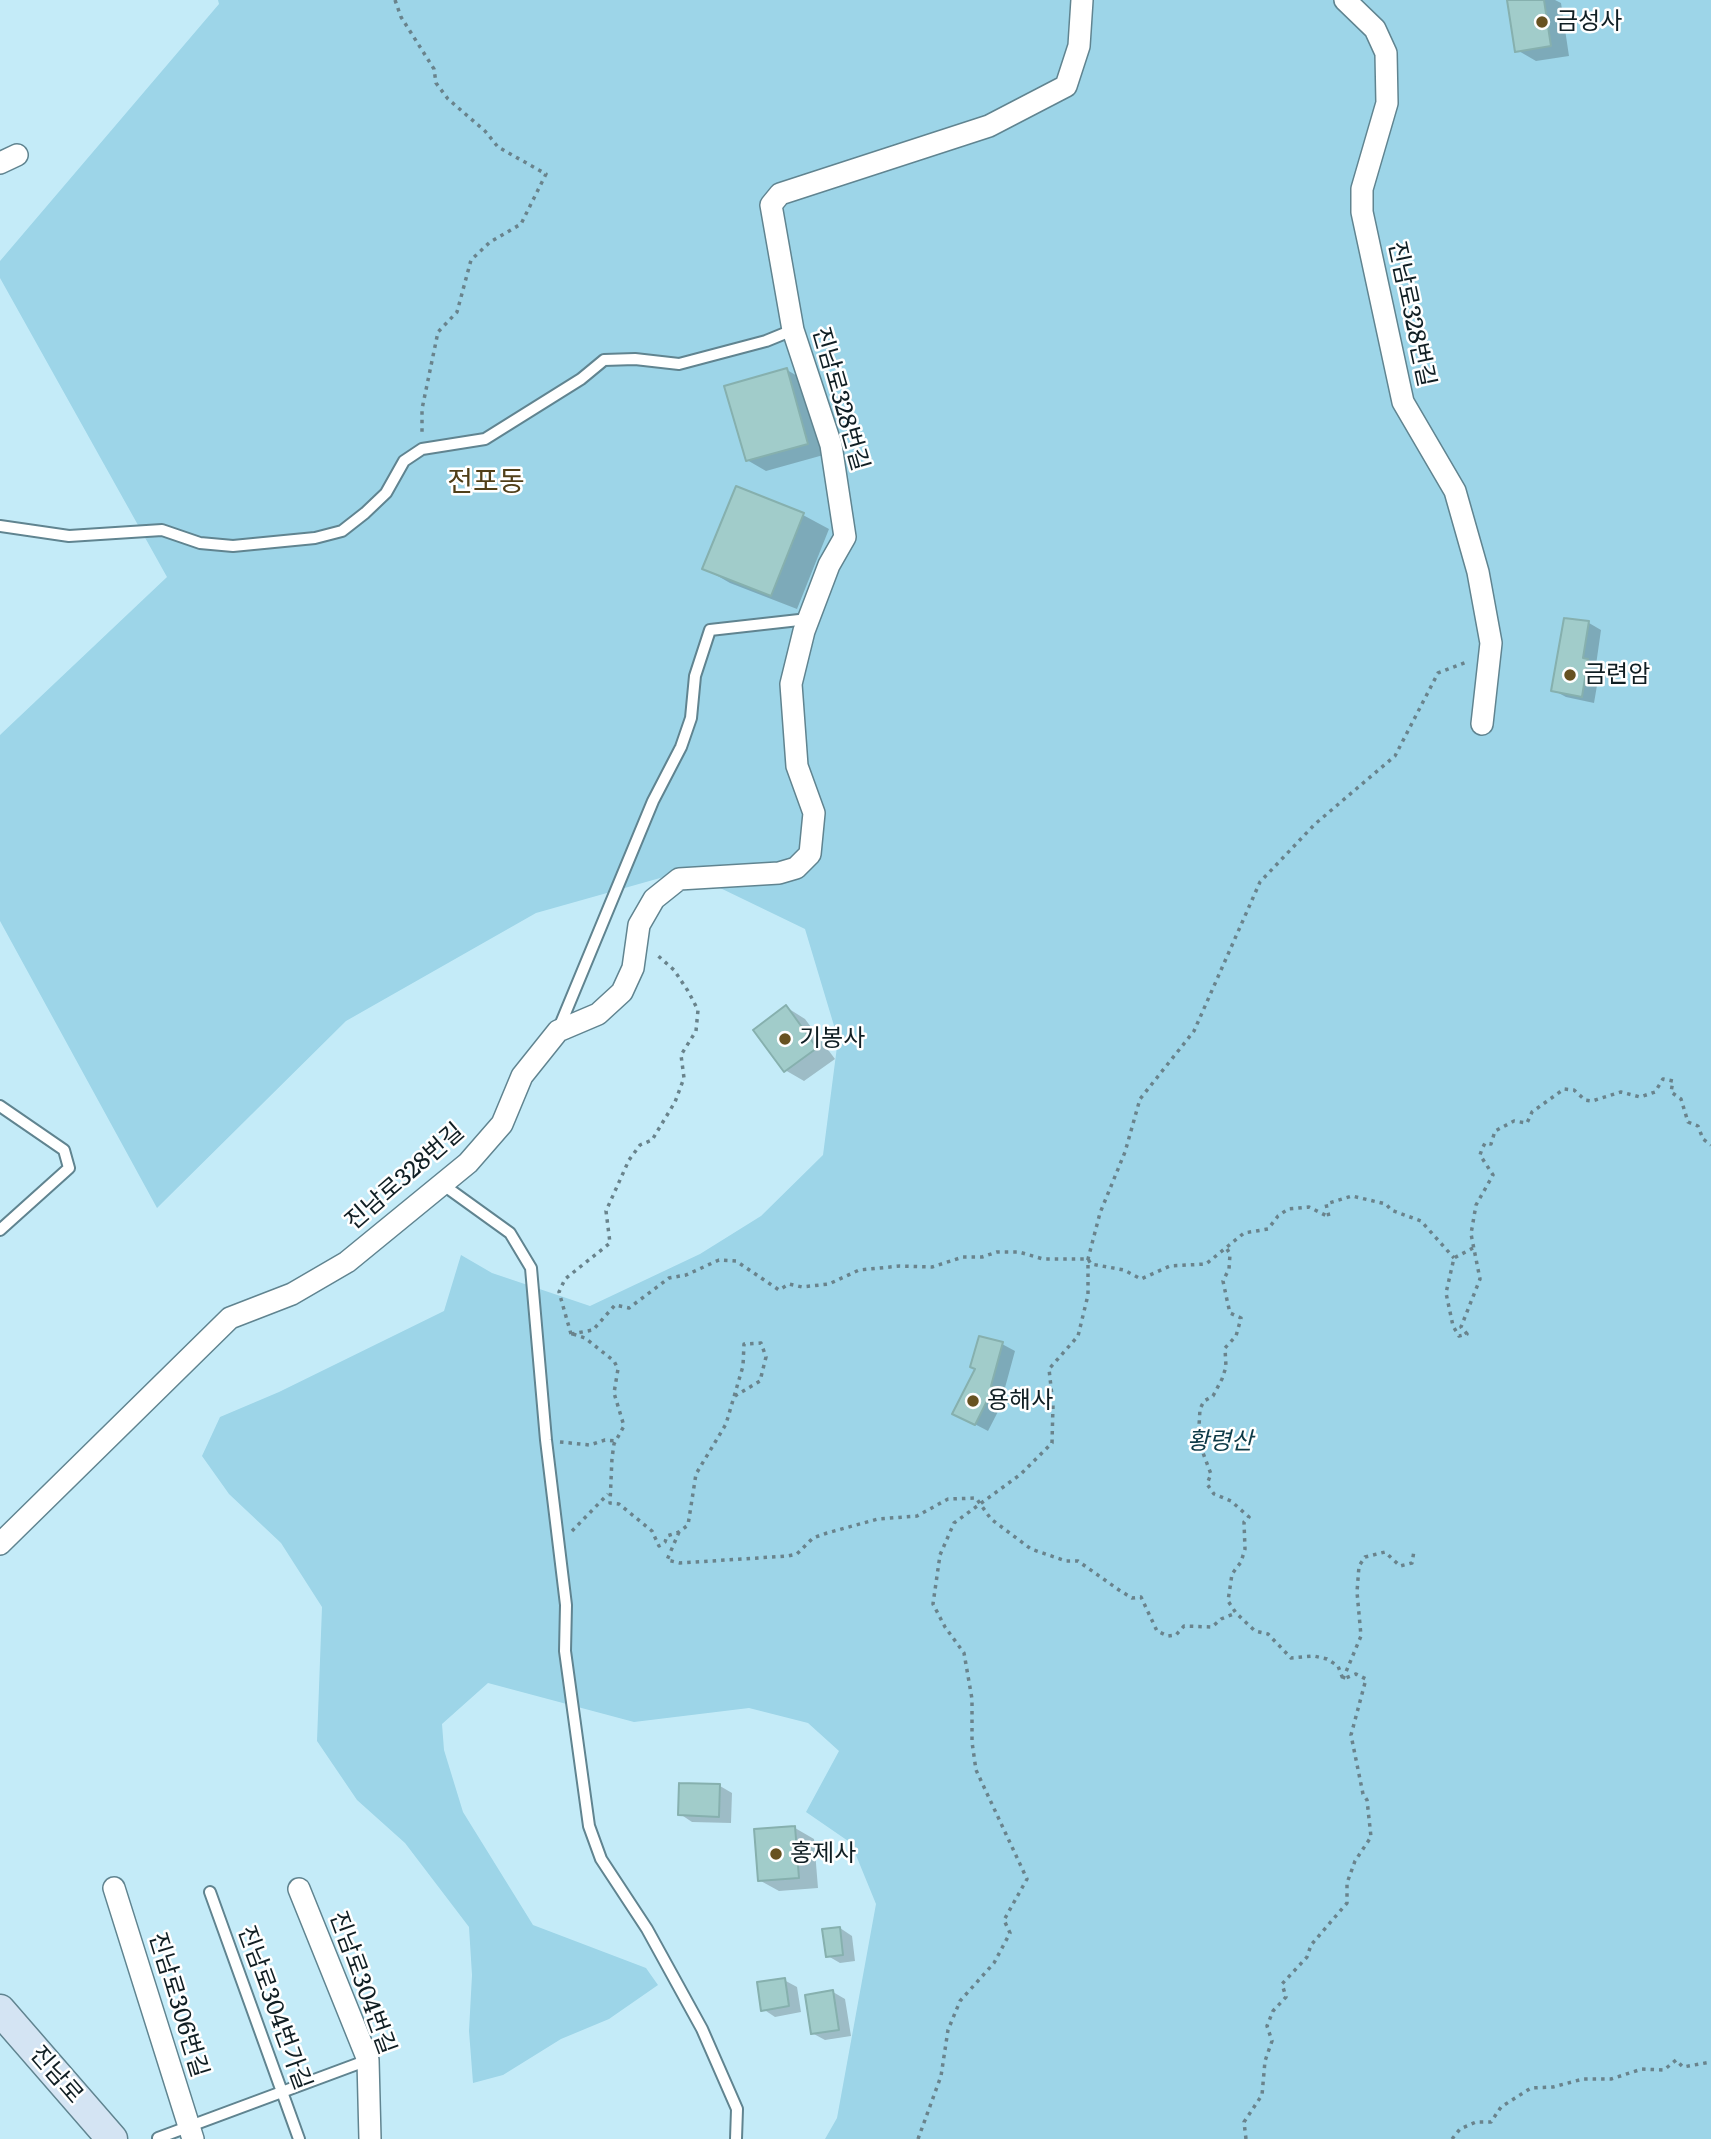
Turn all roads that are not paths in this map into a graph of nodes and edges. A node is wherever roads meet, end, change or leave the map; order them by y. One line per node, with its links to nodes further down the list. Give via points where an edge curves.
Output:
1 (1082, 0): 3 (street, 진남로328번길, via 1079,46 1066,86 989,126 780,194 771,205)
2 (1345, 0): 6 (street, 진남로328번길, via 1375,29 1386,53 1387,103 1362,188 1362,212 1403,402 1455,491 1478,572 1490,652)
3 (793, 330): 4 (lane, via 679,364 604,360 485,439 422,449 404,461 386,493 365,513 342,531 316,538 233,546 200,543 162,530 69,536); 5 (street, 진남로328번길, via 831,445 845,537)
4 (0, 526)
5 (808, 620): 7 (lane, via 710,630 681,747 653,801); 7 (street, 진남로328번길, via 791,684 797,766 814,813 810,853 796,868 779,873 679,879 654,899 639,925 633,968 622,992 598,1014)
6 (1482, 724)
7 (558, 1031): 9 (street, 진남로328번길, via 522,1076 502,1124 468,1163)
8 (0, 1105): 10 (lane, via 64,1150 69,1168)
9 (442, 1184): 11 (street, 진남로328번길, via 346,1262 292,1294 230,1318); 23 (lane, via 510,1233 531,1268 566,1605 568,1676 589,1826 601,1858 702,2029 737,2109)
10 (0, 1230)
11 (0, 1545)
12 (114, 1888): 18 (street, 진남로306번길)
13 (299, 1889): 16 (street, 진남로304번길)
14 (210, 1892): 17 (lane, 진남로304번가길)
15 (0, 2010): 20 (main road, 진남로)
16 (368, 2060): 17 (lane); 22 (street, 진남로304번길)
17 (283, 2091): 18 (lane); 21 (lane, 진남로304번가길)
18 (191, 2133): 19 (lane)
19 (158, 2138)
20 (112, 2139)
21 (299, 2139)
22 (370, 2139)
23 (736, 2139)

